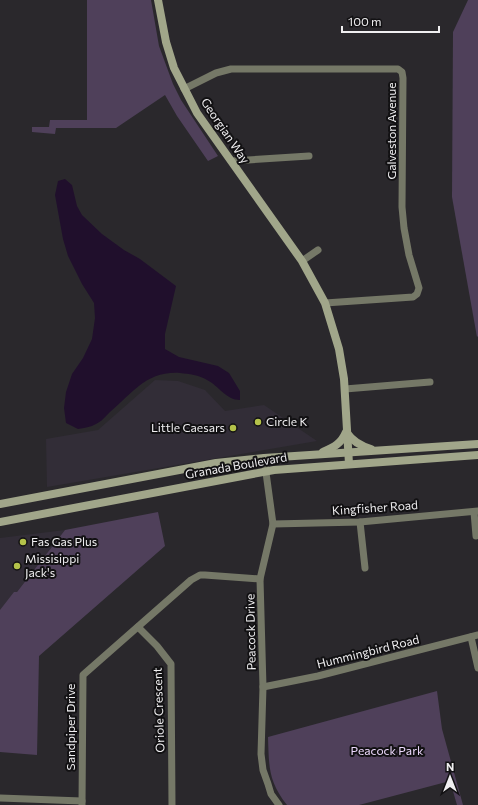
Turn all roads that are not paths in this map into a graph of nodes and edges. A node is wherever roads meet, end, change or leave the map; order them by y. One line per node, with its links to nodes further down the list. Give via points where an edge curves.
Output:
1 (158, 0): 2 (main road, Georgian Way, via 166,42)
2 (184, 89): 4 (main road, Georgian Way, via 197,113); 7 (street, Galveston Avenue, via 230,69 398,69 402,72 402,207 409,255 419,288 417,294 413,297)
3 (309, 156): 4 (street)
4 (232, 161): 6 (main road, Georgian Way)
5 (318, 250): 6 (street)
6 (302, 261): 7 (main road, Georgian Way)
7 (325, 302): 9 (main road, Georgian Way, via 339,349)
8 (430, 382): 9 (street)
9 (345, 389): 10 (main road, Georgian Way)
10 (347, 432): 12 (main road, via 359,445); 13 (main road, Georgian Way); 14 (main road, via 337,446)
11 (478, 444): 12 (main road, Granada Boulevard)
12 (376, 451): 13 (main road, Granada Boulevard)
13 (348, 453): 14 (main road, Granada Boulevard); 17 (main road, Georgian Way)
14 (318, 454): 16 (main road, Granada Boulevard)
15 (478, 455): 17 (main road, Granada Boulevard)
16 (264, 458): 18 (street, Peacock Drive); 19 (main road, Granada Boulevard, via 216,463)
17 (349, 464): 18 (main road, Granada Boulevard)
18 (266, 472): 21 (main road, Granada Boulevard); 23 (street, Peacock Drive)
19 (0, 504)
20 (476, 511): 22 (street, Kingfisher Road); 24 (street)
21 (0, 522)
22 (360, 522): 23 (street, Kingfisher Road); 25 (street)
23 (273, 524): 26 (street, Peacock Drive)
24 (476, 536)
25 (365, 568)
26 (260, 579): 27 (street, Sandpiper Drive, via 200,576 191,580); 30 (street, Peacock Drive)
27 (138, 626): 32 (street, Sandpiper Drive, via 83,675); 33 (street, Oriole Crescent, via 171,664)
28 (474, 636): 29 (street); 30 (street, Hummingbird Road, via 318,676)
29 (478, 668)
30 (263, 687): 34 (street, Peacock Drive, via 263,770 271,794)
31 (0, 798): 32 (street)
32 (82, 803)
33 (172, 805)
34 (279, 805)

